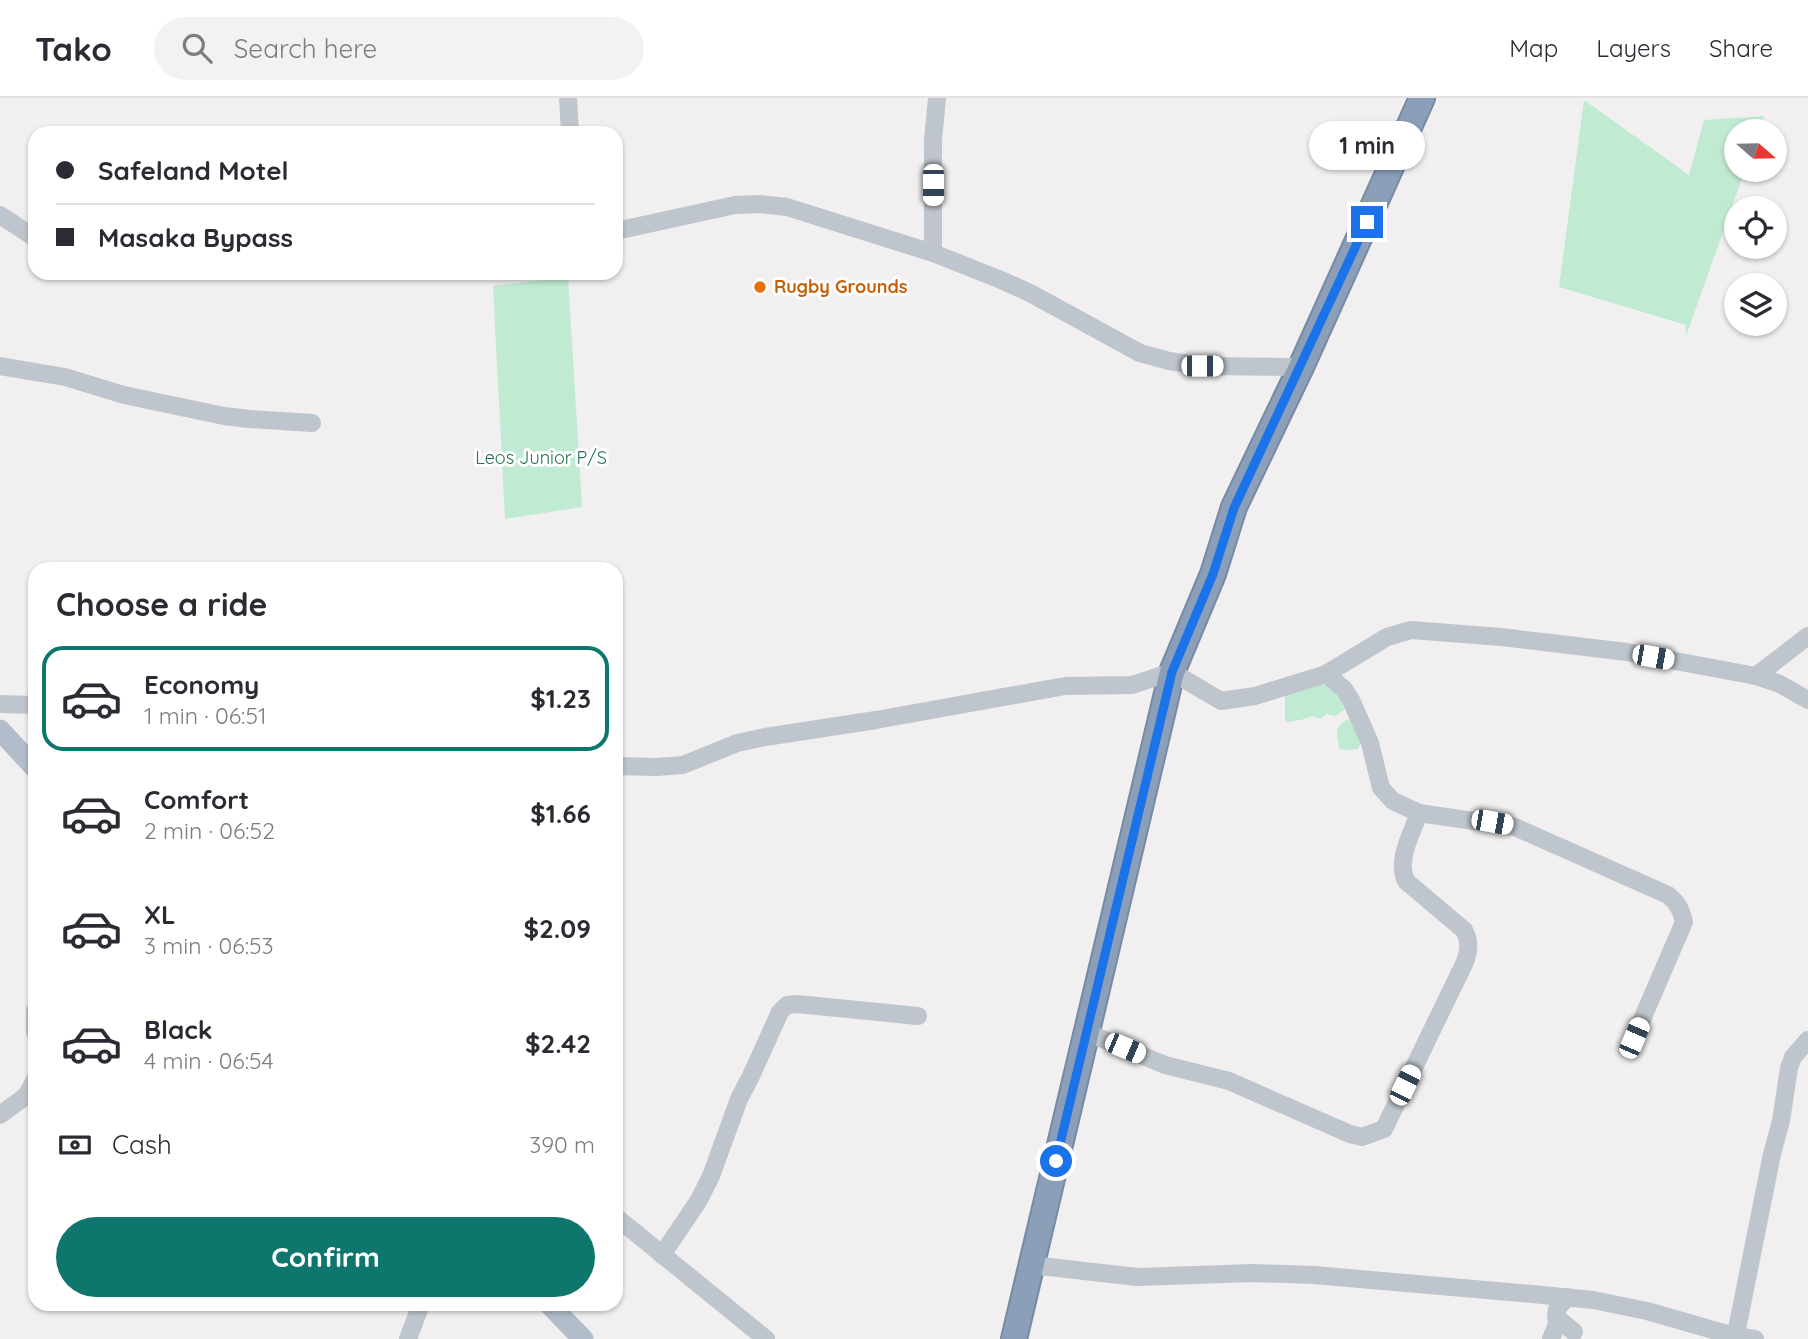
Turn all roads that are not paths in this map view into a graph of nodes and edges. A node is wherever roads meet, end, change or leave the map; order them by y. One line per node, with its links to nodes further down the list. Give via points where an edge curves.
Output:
1 (568, 98): 4 (street)
2 (937, 98): 8 (street)
3 (1422, 98): 10 (highway)
4 (570, 126)
5 (0, 215): 7 (street)
6 (623, 229): 8 (street, via 735,205 760,204 787,207)
7 (28, 233)
8 (933, 253): 10 (street, via 1030,293 1140,353 1202,366)
9 (0, 366): 11 (street, via 224,416)
10 (1301, 367): 13 (highway, via 1234,508 1213,574)
11 (312, 423)
12 (1808, 636): 15 (street)
13 (1172, 672): 14 (street, via 1221,701 1255,696); 21 (street, via 1132,685 1065,686 765,737 683,765); 24 (highway)
14 (1326, 674): 15 (street, via 1387,637 1411,630 1627,652); 22 (street, via 1351,700 1370,743 1381,788 1393,801)
15 (1756, 676): 16 (street)
16 (1808, 700)
17 (0, 704): 18 (street)
18 (28, 705)
19 (0, 730): 20 (main road)
20 (28, 760)
21 (623, 766)
22 (1419, 813): 24 (street, via 1402,872 1406,881 1464,930 1469,949 1384,1129 1362,1137 1350,1134 1229,1081 1165,1065); 25 (street, via 1515,827 1677,901 1684,922)
23 (918, 1016): 30 (street, via 787,1005 739,1099 711,1177)
24 (1086, 1032): 31 (highway)
25 (1634, 1038)
26 (1808, 1040): 37 (street, via 1789,1068)
27 (28, 1092): 28 (street)
28 (0, 1115)
29 (623, 1223): 30 (street)
30 (662, 1255): 40 (street)
31 (1032, 1265): 32 (street, via 1137,1277 1314,1275); 41 (highway)
32 (1567, 1297): 35 (street, via 1557,1309); 37 (street, via 1647,1311)
33 (418, 1311): 38 (street)
34 (556, 1311): 39 (main road)
35 (1559, 1319): 36 (street); 42 (street)
36 (1574, 1332)
37 (1735, 1337): 43 (street)
38 (408, 1339)
39 (583, 1339)
40 (766, 1339)
41 (1014, 1339)
42 (1551, 1339)
43 (1755, 1339)

